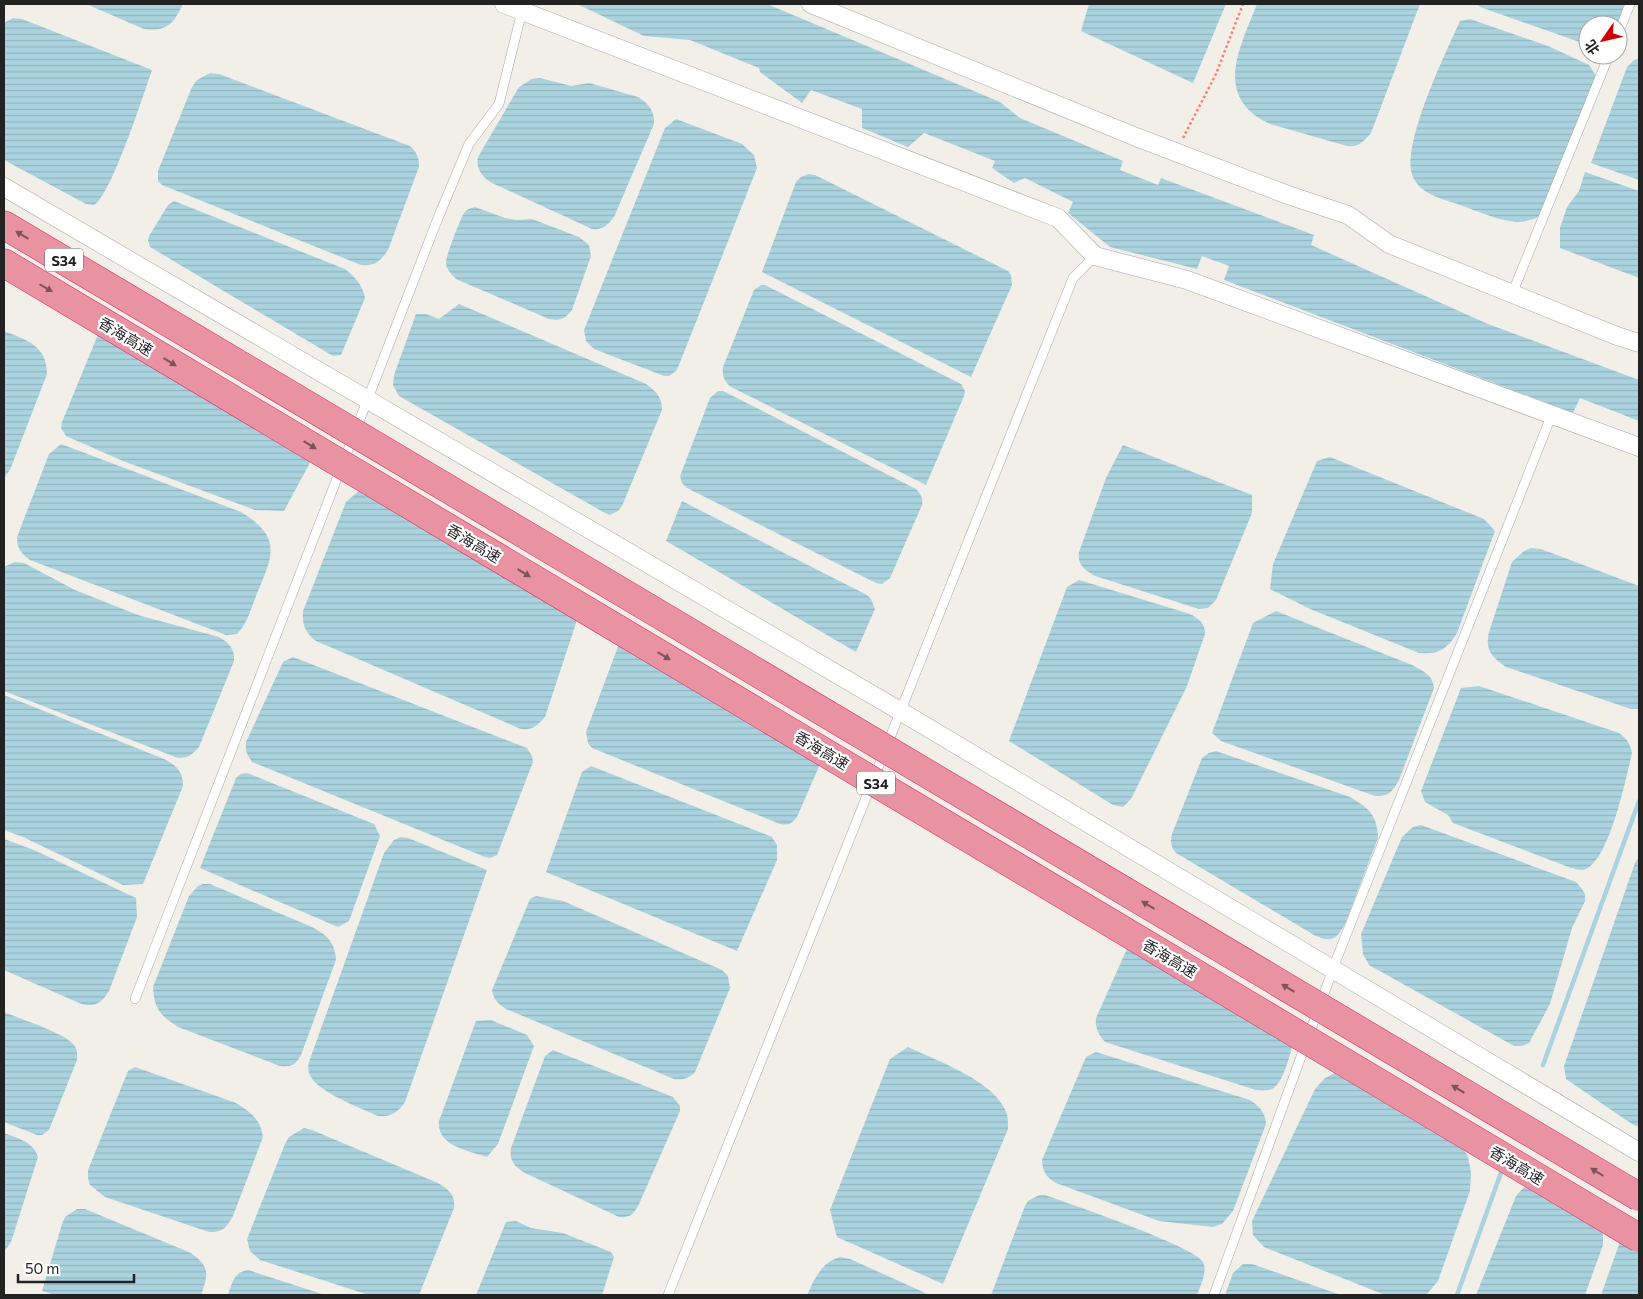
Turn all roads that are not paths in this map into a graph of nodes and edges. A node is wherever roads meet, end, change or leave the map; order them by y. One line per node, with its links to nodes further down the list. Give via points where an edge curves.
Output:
1 (504, 4): 3 (street)
2 (811, 4): 9 (street, via 1176,153 1348,215 1389,244)
3 (522, 11): 7 (street, via 1058,218); 11 (lane, via 499,104 469,144)
4 (1605, 65): 9 (lane)
5 (4, 187): 11 (street)
6 (4, 225): 18 (highway, S34, one-way to 6, bridge)
7 (1095, 256): 12 (street, via 1187,280); 14 (lane, via 1073,278)
8 (4, 264): 19 (highway, 香海高速 / S34, one-way to 19, bridge)
9 (1512, 294): 10 (street)
10 (1639, 343)
11 (367, 400): 14 (street); 16 (lane)
12 (1552, 414): 13 (street); 15 (lane)
13 (1639, 447)
14 (900, 711): 15 (street); 20 (lane)
15 (1333, 970): 17 (street); 21 (lane)
16 (135, 999)
17 (1639, 1152)
18 (1639, 1197)
19 (1639, 1238)
20 (668, 1295)
21 (1214, 1295)

